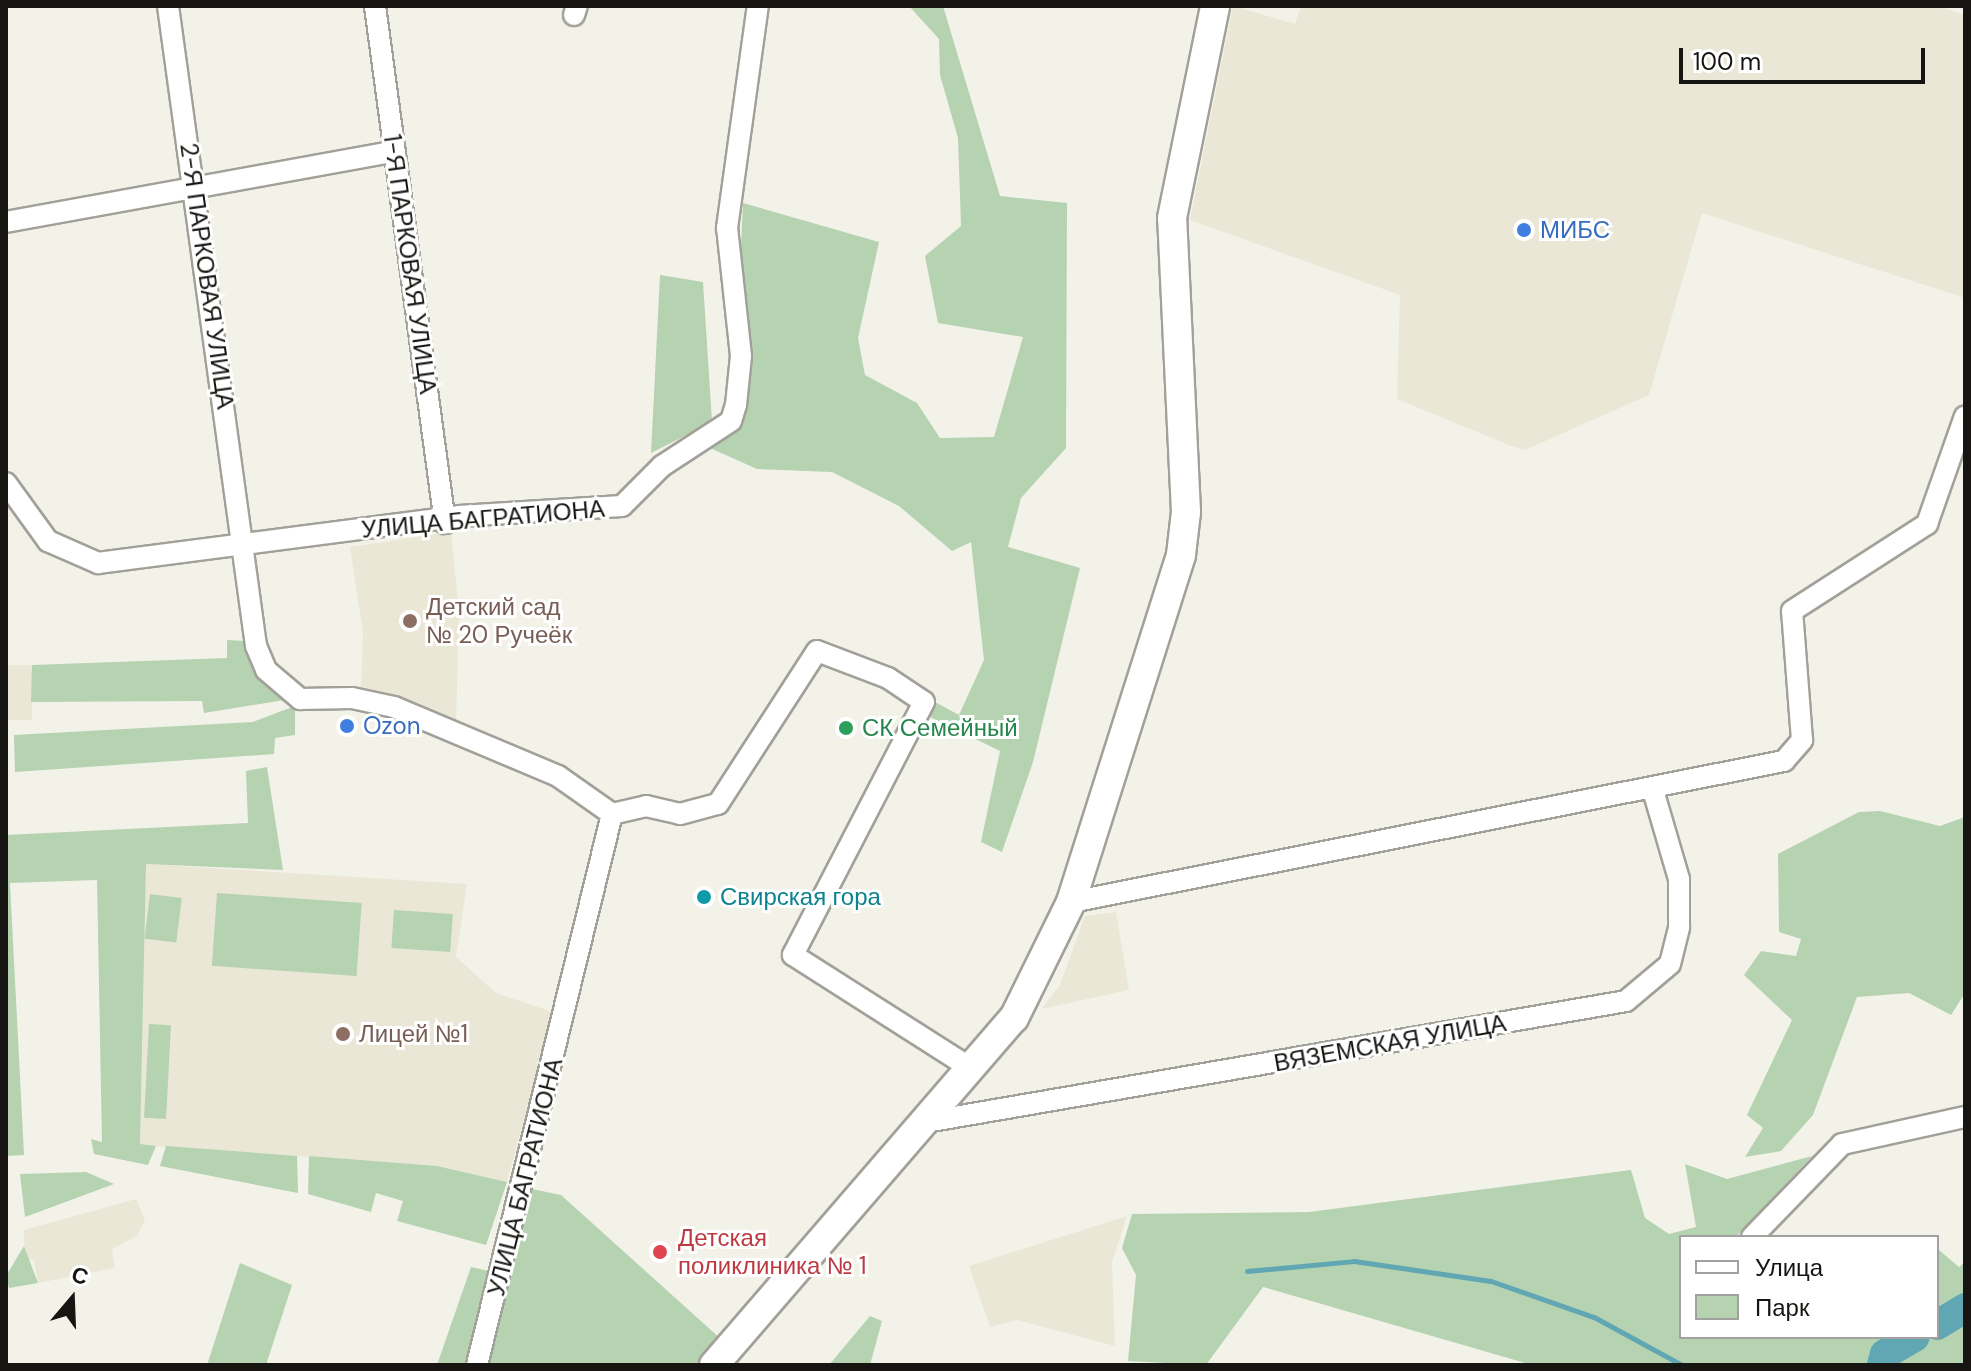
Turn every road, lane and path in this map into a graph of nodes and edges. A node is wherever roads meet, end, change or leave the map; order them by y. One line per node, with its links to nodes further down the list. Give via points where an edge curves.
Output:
1 (168, 6): 6 (street, 2-Я ПАРКОВАЯ УЛИЦА)
2 (375, 6): 5 (street, 1-Я ПАРКОВАЯ УЛИЦА)
3 (758, 6): 10 (street, УЛИЦА БАГРАТИОНА, via 727,228 741,356 731,421 662,466 622,506)
4 (1215, 6): 14 (street, via 1172,218 1181,555)
5 (395, 151): 6 (street); 10 (street, 1-Я ПАРКОВАЯ УЛИЦА)
6 (195, 186): 7 (street); 11 (street, 2-Я ПАРКОВАЯ УЛИЦА)
7 (6, 222)
8 (1965, 416): 12 (street, via 1927,524 1792,611 1802,740 1784,761)
9 (6, 483): 11 (street, УЛИЦА БАГРАТИОНА, via 48,541 98,563)
10 (445, 523): 11 (street, УЛИЦА БАГРАТИОНА)
11 (244, 546): 13 (street, via 256,646 278,687 300,699 352,698 394,707 558,776)
12 (1653, 790): 14 (street); 17 (street, ВЯЗЕМСКАЯ УЛИЦА, via 1679,879 1678,936 1670,964 1626,1001)
13 (612, 814): 15 (street, via 646,806 680,814 718,804 817,651 888,678 924,702 793,955); 20 (street, УЛИЦА БАГРАТИОНА)
14 (1071, 902): 15 (street, via 1014,1018)
15 (972, 1069): 17 (street)
16 (1965, 1117): 18 (street, via 1842,1144)
17 (920, 1123): 19 (street)
18 (1754, 1235)
19 (721, 1363)
20 (477, 1365)

